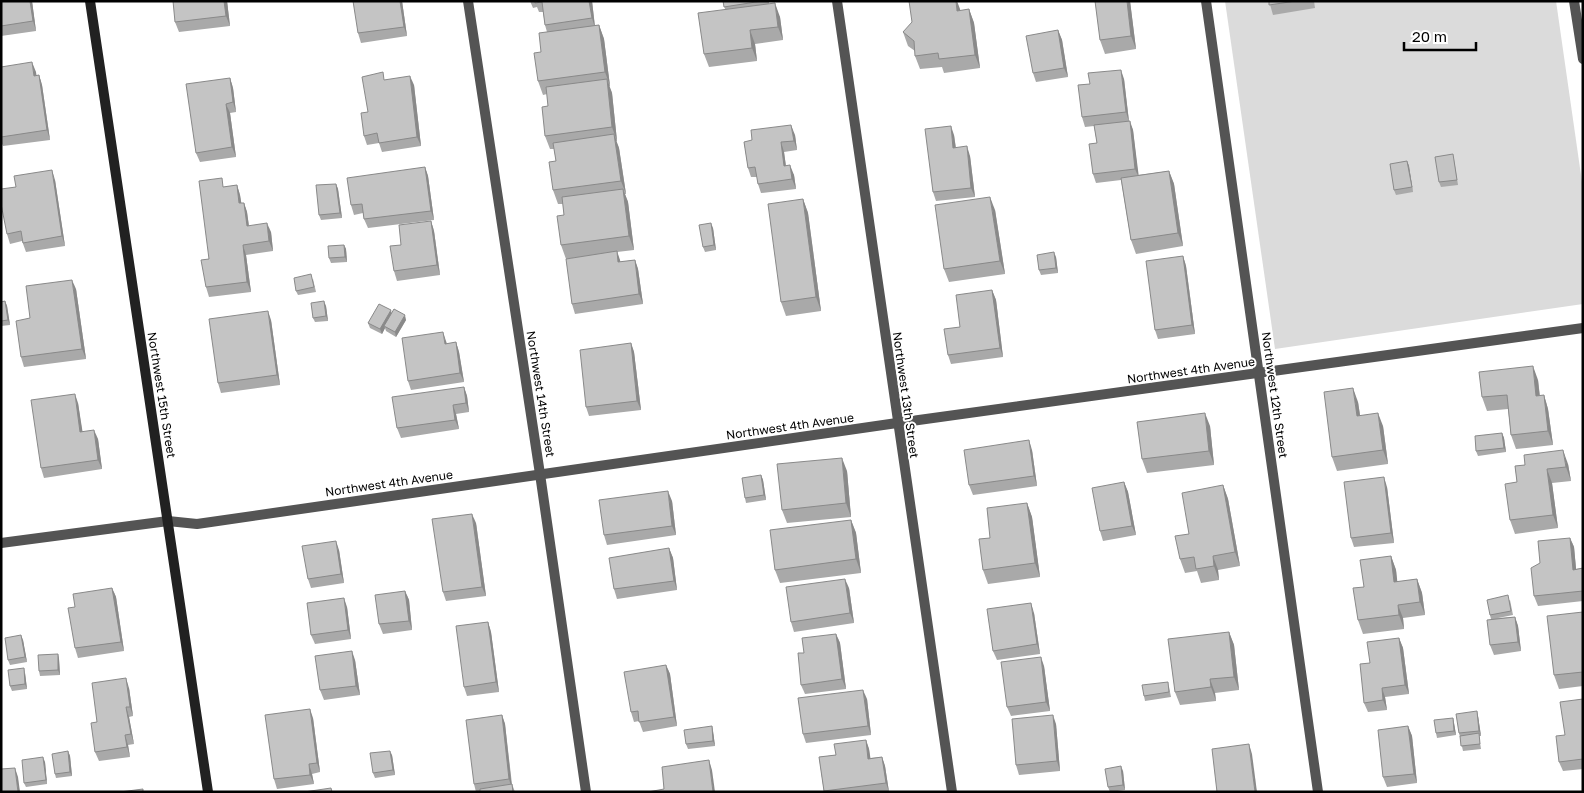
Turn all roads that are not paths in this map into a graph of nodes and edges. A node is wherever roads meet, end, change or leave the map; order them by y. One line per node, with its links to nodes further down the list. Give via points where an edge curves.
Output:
1 (90, 1): 11 (street, Northwest 15th Street)
2 (468, 1): 10 (street, Northwest 14th Street)
3 (837, 1): 9 (street, Northwest 13th Street)
4 (1206, 1): 8 (street, Northwest 12th Street)
5 (1574, 1): 6 (street)
6 (1583, 59)
7 (1583, 328): 8 (street, Northwest 4th Avenue)
8 (1259, 373): 9 (street, Northwest 4th Avenue); 16 (street, Northwest 12th Street)
9 (897, 423): 10 (street, Northwest 4th Avenue); 15 (street, Northwest 13th Street)
10 (540, 474): 11 (street, Northwest 4th Avenue, via 197,524); 14 (street, Northwest 14th Street)
11 (168, 521): 12 (street, Northwest 4th Avenue); 13 (street, Northwest 15th Street)
12 (1, 543)
13 (208, 792)
14 (586, 792)
15 (952, 792)
16 (1318, 792)

